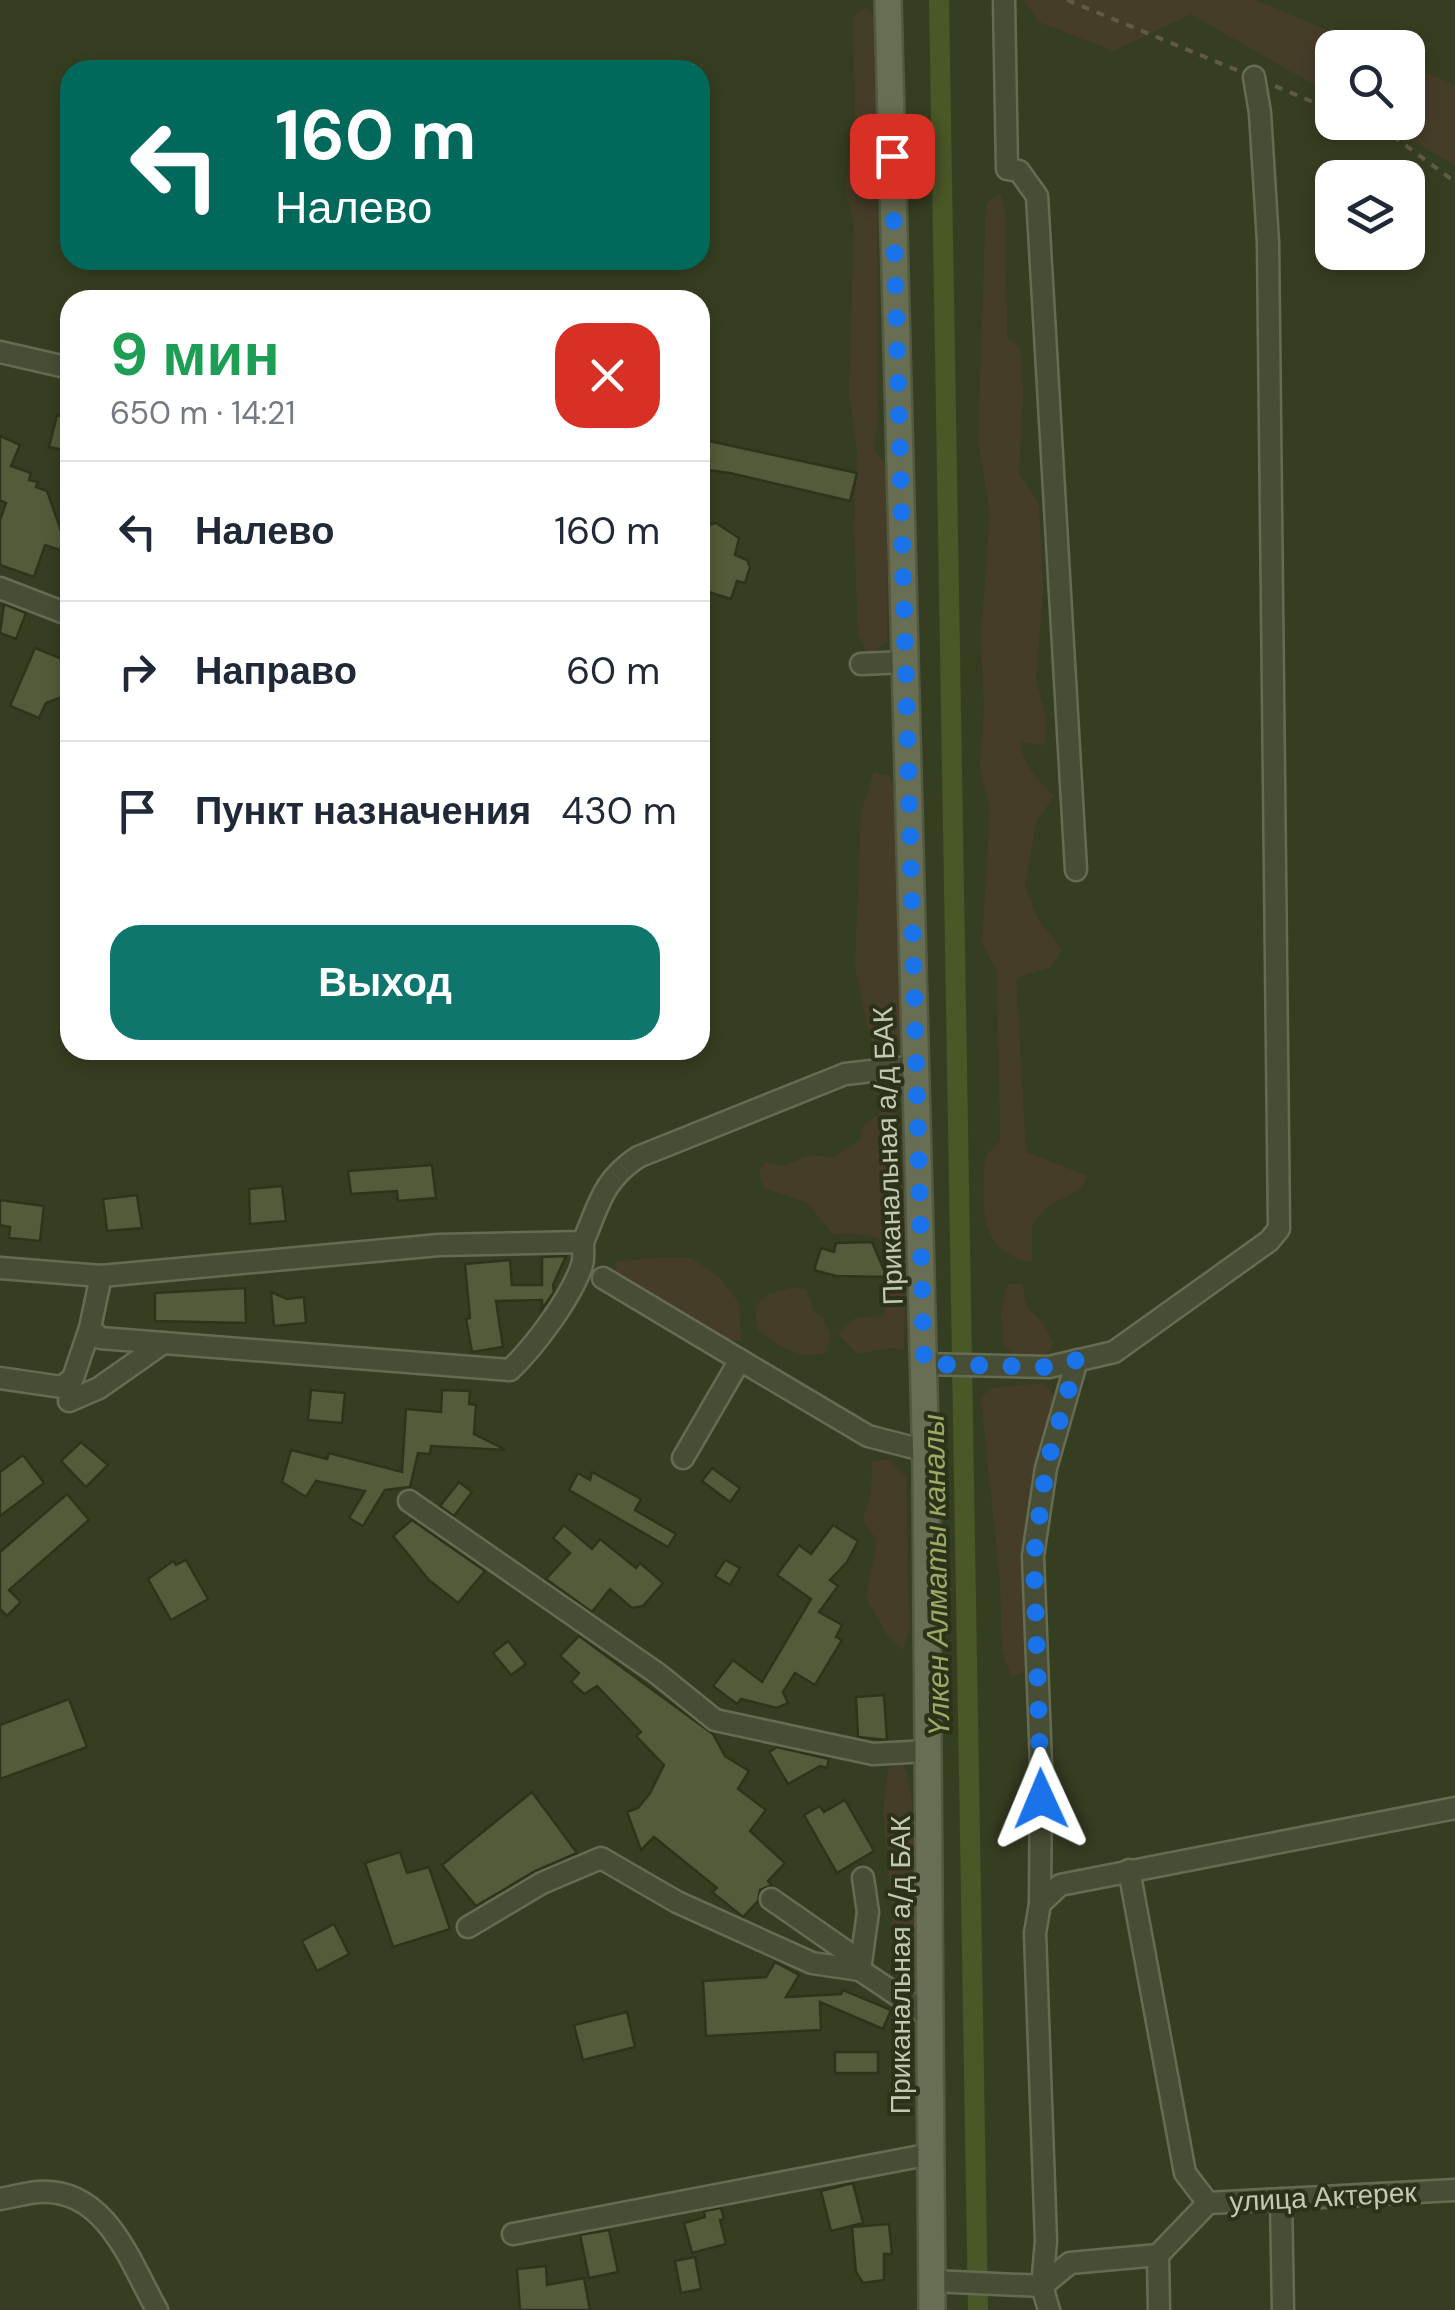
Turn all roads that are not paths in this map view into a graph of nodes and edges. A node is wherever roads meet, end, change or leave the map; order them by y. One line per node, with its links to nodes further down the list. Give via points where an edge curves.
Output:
1 (888, 0): 9 (main road, Приканальная а/д БАК)
2 (1004, 0): 11 (street, via 1007,168 1019,171 1038,196)
3 (1254, 77): 20 (street, via 1269,262 1279,1228 1114,1352)
4 (0, 356): 5 (street); 6 (street)
5 (60, 366)
6 (0, 369)
7 (0, 588): 8 (street)
8 (60, 611)
9 (905, 662): 10 (street); 12 (main road, Приканальная а/д БАК)
10 (860, 664)
11 (1076, 870)
12 (916, 1066): 13 (street, via 845,1074 638,1156 605,1187); 21 (main road, Приканальная а/д БАК)
13 (583, 1242): 15 (street, via 440,1246); 18 (street, via 583,1263 566,1295 510,1370)
14 (0, 1268): 15 (street)
15 (101, 1276): 17 (street)
16 (603, 1278): 19 (street)
17 (90, 1328): 18 (street, via 100,1338); 22 (street, via 73,1378 62,1387)
18 (163, 1343): 23 (street)
19 (740, 1360): 24 (street, via 868,1436); 25 (street)
20 (1077, 1360): 21 (street, via 1048,1367); 32 (street, via 1046,1468 1034,1556)
21 (924, 1364): 24 (main road, Приканальная а/д БАК)
22 (0, 1378)
23 (69, 1402)
24 (926, 1451): 27 (main road, Приканальная а/д БАК)
25 (683, 1458)
26 (410, 1501): 27 (street, via 715,1720 874,1754)
27 (928, 1752): 35 (main road, Приканальная а/д БАК)
28 (1455, 1808): 29 (street)
29 (1129, 1870): 32 (street, via 1060,1886); 40 (street, via 1185,2173)
30 (863, 1878): 34 (street, via 868,1912)
31 (771, 1899): 34 (street, via 850,1954)
32 (1040, 1904): 44 (street, via 1035,1933)
33 (468, 1927): 34 (street, via 601,1858 676,1902 812,1963)
34 (860, 1970): 35 (street)
35 (930, 2016): 36 (main road, Приканальная а/д БАК)
36 (931, 2154): 41 (street); 43 (main road, Приканальная а/д БАК)
37 (1455, 2190): 38 (street, улица Актерек)
38 (1281, 2199): 40 (street, улица Актерек); 49 (street)
39 (0, 2200): 45 (street, via 41,2192 80,2199 121,2241)
40 (1208, 2203): 42 (street, улица Актерек)
41 (513, 2234)
42 (1158, 2255): 44 (street, via 1070,2263); 48 (street)
43 (939, 2281): 44 (street); 46 (main road, Приканальная а/д БАК)
44 (1042, 2286): 47 (street)
45 (157, 2310)
46 (932, 2310)
47 (1049, 2310)
48 (1159, 2310)
49 (1283, 2310)

